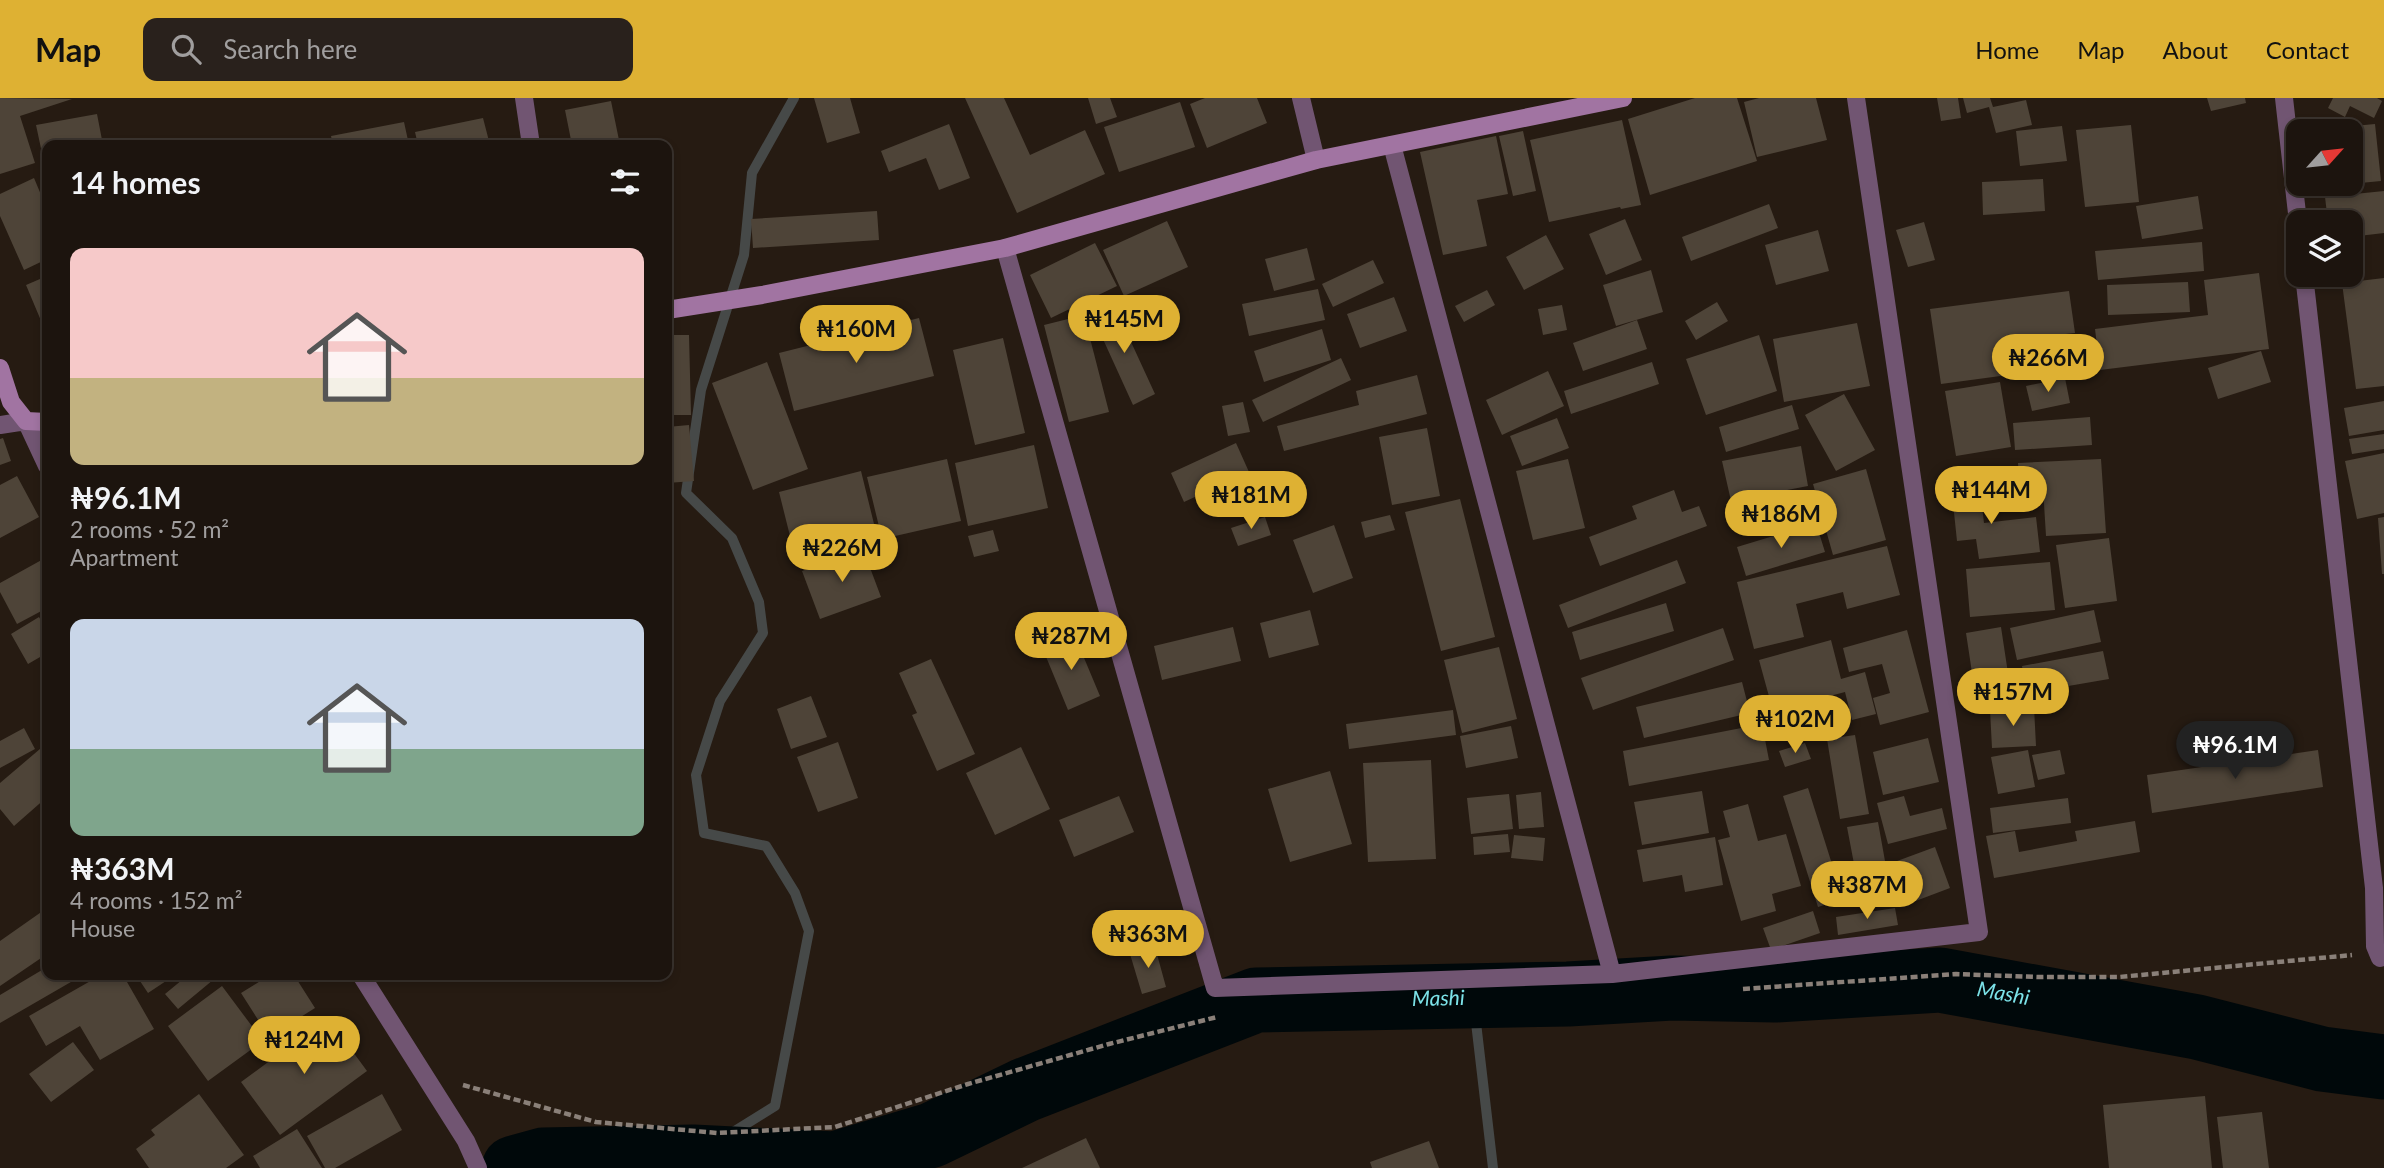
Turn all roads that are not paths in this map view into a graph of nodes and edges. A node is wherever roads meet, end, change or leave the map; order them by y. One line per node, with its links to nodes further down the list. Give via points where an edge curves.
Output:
1 (524, 98): 6 (street)
2 (1301, 98): 8 (street)
3 (1623, 98): 7 (street)
4 (1856, 98): 19 (street, via 1979,932)
5 (2284, 98): 9 (street)
6 (530, 140)
7 (1392, 145): 8 (street); 19 (street)
8 (1316, 160): 10 (street)
9 (2297, 210)
10 (1005, 248): 12 (street); 19 (street, via 1215,988)
11 (2305, 287): 18 (street, via 2374,888 2375,946 2380,958)
12 (672, 309)
13 (0, 368): 14 (street, via 11,402)
14 (26, 421): 15 (street); 16 (street); 17 (street)
15 (42, 422)
16 (0, 425)
17 (42, 455)
18 (2384, 956)
19 (1612, 974)
20 (364, 980): 21 (street, via 466,1141)
21 (478, 1168)

